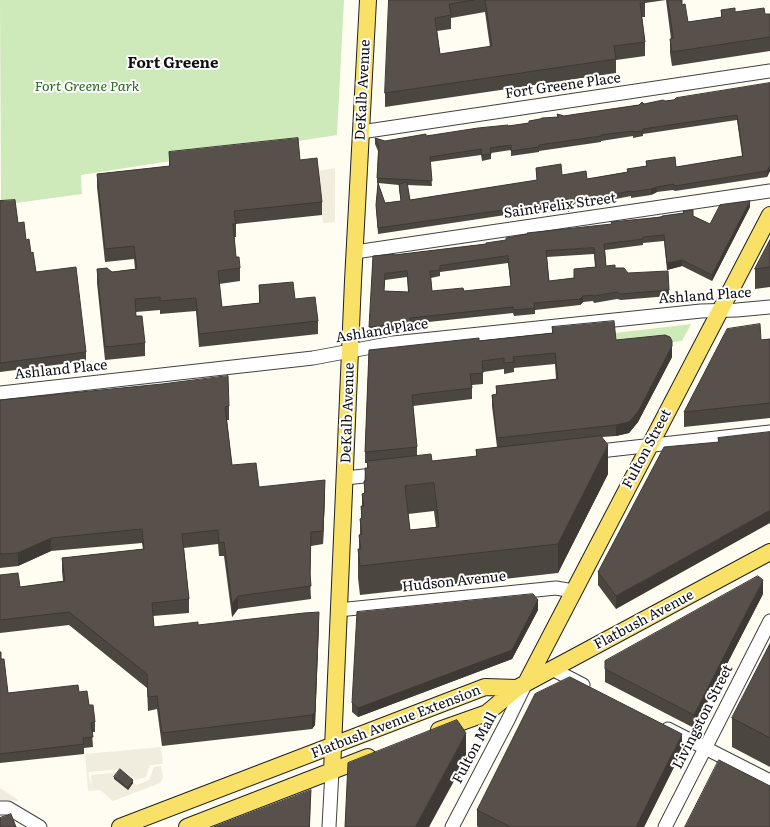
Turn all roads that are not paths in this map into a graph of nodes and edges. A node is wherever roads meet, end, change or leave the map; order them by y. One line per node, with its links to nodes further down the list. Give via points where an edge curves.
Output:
1 (368, 0): 3 (main road, DeKalb Avenue)
2 (770, 71): 3 (street, Fort Greene Place)
3 (361, 132): 6 (main road, DeKalb Avenue)
4 (770, 191): 6 (street, Saint Felix Street)
5 (770, 215): 8 (main road, Fulton Street)
6 (355, 252): 9 (main road, DeKalb Avenue)
7 (770, 307): 8 (street, Ashland Place)
8 (721, 311): 9 (street, Ashland Place, via 393,343); 12 (main road, Fulton Street)
9 (350, 352): 10 (street, Ashland Place); 15 (main road, DeKalb Avenue)
10 (0, 393)
11 (770, 432): 12 (street)
12 (649, 446): 13 (street); 17 (main road, Fulton Street)
13 (575, 454)
14 (396, 473): 15 (street)
15 (345, 478): 18 (main road, DeKalb Avenue)
16 (770, 552): 20 (main road, Flatbush Avenue)
17 (573, 591): 18 (street, Hudson Avenue, via 556,588); 21 (main road, Fulton Street)
18 (338, 610): 25 (main road, DeKalb Avenue)
19 (770, 621): 26 (street, Livingston Street)
20 (552, 669): 21 (main road, Flatbush Avenue); 22 (street)
21 (521, 686): 24 (main road, Flatbush Avenue Extension, via 486,713); 25 (main road, Flatbush Avenue Extension, via 485,688); 35 (street, Fulton Mall, via 508,720)
22 (592, 689)
23 (655, 722): 26 (street)
24 (425, 735)
25 (333, 746): 28 (main road, DeKalb Avenue); 32 (main road, Flatbush Avenue Extension)
26 (705, 748): 29 (street); 36 (street, Livingston Street)
27 (384, 750): 28 (main road, Flatbush Avenue Extension)
28 (332, 771): 33 (main road, Flatbush Avenue Extension); 34 (street, DeKalb Avenue)
29 (770, 781)
30 (4, 808): 31 (street)
31 (40, 827)
32 (120, 827)
33 (187, 827)
34 (329, 827)
35 (452, 827)
36 (664, 827)

